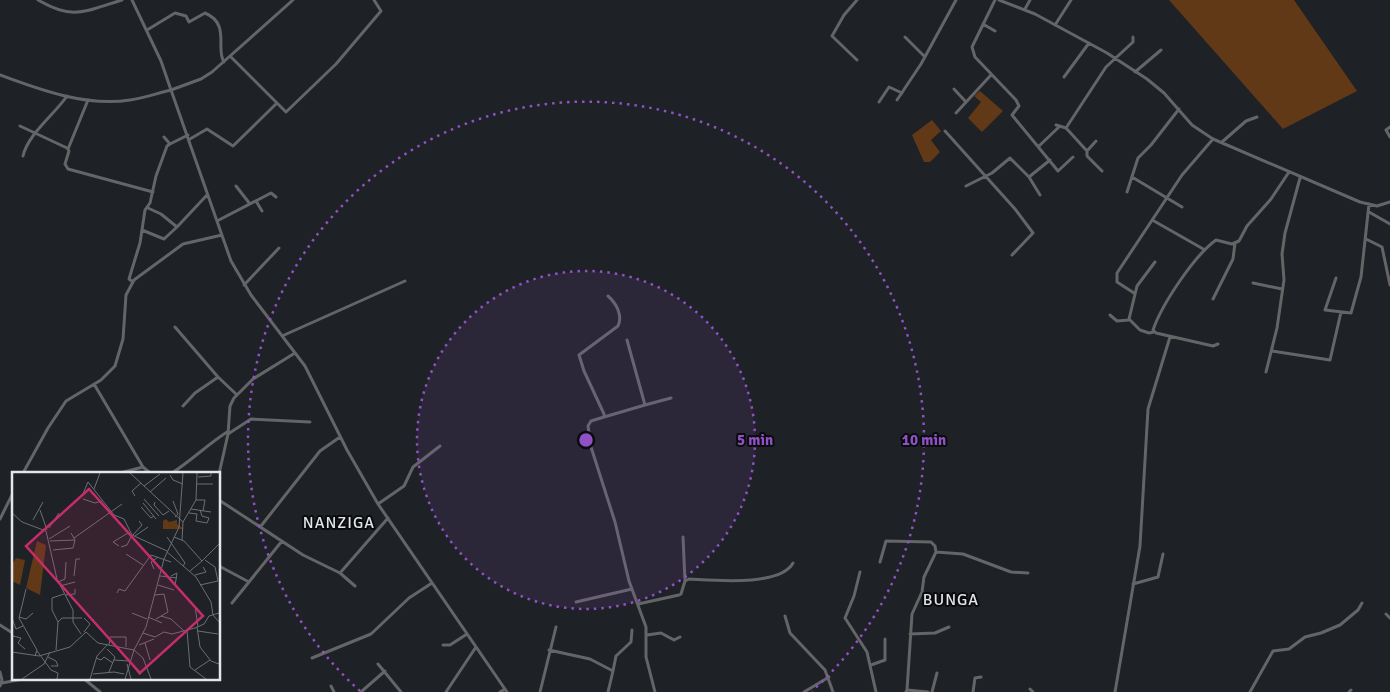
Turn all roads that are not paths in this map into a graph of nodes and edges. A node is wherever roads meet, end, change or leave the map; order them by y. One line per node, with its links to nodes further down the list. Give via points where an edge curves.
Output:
1 (38, 0): 2 (street, via 57,11 77,14)
2 (122, 0)
3 (132, 0): 15 (street)
4 (293, 0): 21 (street)
5 (374, 0): 38 (street, via 381,12 336,64 286,112)
6 (857, 0): 24 (street, via 832,36)
7 (956, 0): 22 (street)
8 (995, 0): 13 (street)
9 (999, 0): 12 (street)
10 (1030, 0): 12 (street)
11 (1071, 0): 14 (street)
12 (1025, 9): 14 (street)
13 (983, 24): 16 (street); 28 (street, via 972,47 978,62)
14 (1055, 25): 19 (street)
15 (147, 30): 25 (street, via 175,14 186,16 189,22 209,14 222,33 221,57); 31 (street)
16 (995, 31)
17 (905, 37): 22 (street)
18 (1133, 37): 23 (street, via 1134,42)
19 (1089, 43): 23 (street); 29 (street)
20 (1161, 50): 26 (street)
21 (231, 57): 25 (street); 38 (street, via 273,96)
22 (925, 57): 32 (street)
23 (1115, 59): 26 (street); 44 (street, via 1106,67)
24 (857, 60)
25 (224, 62): 31 (street, via 201,79)
26 (1135, 72): 39 (street, via 1158,88)
27 (0, 75): 33 (street)
28 (991, 75): 37 (street); 55 (street, via 1016,100 1019,106 1012,115)
29 (1064, 77)
30 (954, 89): 37 (street)
31 (171, 90): 34 (street, via 130,100); 47 (street)
32 (902, 93): 35 (street); 36 (street, via 889,87)
33 (67, 96): 34 (street); 46 (street)
34 (88, 100): 56 (street)
35 (897, 100)
36 (879, 102)
37 (966, 102): 40 (street)
38 (276, 104): 50 (street, via 233,146 210,129)
39 (1179, 109): 51 (street, via 1192,126); 63 (street, via 1138,158)
40 (956, 113)
41 (1257, 117): 53 (street, via 1246,121)
42 (20, 126): 46 (street)
43 (1390, 127): 49 (street, via 1386,130)
44 (1066, 128): 55 (street, via 1058,125); 57 (street)
45 (945, 131): 64 (street)
46 (35, 134): 56 (street); 58 (street, via 25,146)
47 (188, 135): 50 (street); 54 (street)
48 (164, 137): 54 (street)
49 (1390, 137)
50 (190, 139): 71 (street)
51 (1213, 139): 53 (street); 74 (street, via 1182,175)
52 (1096, 141): 57 (street)
53 (1222, 142): 62 (street)
54 (170, 144): 69 (street)
55 (1039, 146): 60 (street)
56 (68, 150): 69 (street, via 68,169)
57 (1087, 151): 61 (street, via 1087,156)
58 (23, 156)
59 (1073, 157): 60 (street, via 1058,171)
60 (1050, 160): 65 (street)
61 (1102, 171)
62 (1288, 172): 66 (street); 90 (street)
63 (1132, 176): 70 (street); 74 (street)
64 (985, 177): 65 (street, via 1010,158); 68 (street); 93 (street, via 1033,233)
65 (1029, 177): 72 (street)
66 (1300, 178): 78 (street); 101 (street, via 1285,233)
67 (236, 186): 77 (street)
68 (966, 186)
69 (153, 192): 80 (street)
70 (1127, 192)
71 (208, 194): 83 (street); 86 (street)
72 (1040, 195)
73 (276, 198): 75 (street, via 271,193)
74 (1167, 200): 79 (street); 84 (street)
75 (256, 201): 77 (street); 81 (street)
76 (1390, 202): 78 (street, via 1377,206)
77 (250, 204): 83 (street)
78 (1369, 204): 82 (street)
79 (1182, 207)
80 (148, 208): 86 (street); 87 (street)
81 (262, 211)
82 (1369, 212): 85 (street); 89 (street)
83 (217, 221): 88 (street)
84 (1154, 221): 92 (street); 102 (street, via 1116,278)
85 (1390, 224)
86 (177, 227): 87 (street, via 164,239)
87 (142, 230): 97 (street, via 130,271 129,279)
88 (222, 235): 97 (street, via 178,247); 99 (street)
89 (1366, 239): 100 (street, via 1382,247); 105 (street, via 1353,310 1351,313)
90 (1236, 243): 92 (street, via 1216,240); 104 (street, via 1233,259)
91 (279, 248): 99 (street)
92 (1205, 250): 109 (street, via 1168,299)
93 (1012, 255)
94 (1155, 262): 102 (street)
95 (1336, 278): 105 (street, via 1325,310)
96 (405, 281): 110 (street)
97 (133, 282): 118 (street, via 126,295 119,356 109,374)
98 (1253, 283): 101 (street)
99 (244, 285): 110 (street)
100 (1390, 285)
101 (1282, 289): 114 (street)
102 (1134, 293): 107 (street)
103 (608, 296): 123 (street, via 619,313 618,326 579,355)
104 (1213, 299)
105 (1341, 312): 114 (street, via 1330,360)
106 (1110, 314): 107 (street, via 1118,321)
107 (1129, 320): 109 (street, via 1140,330)
108 (175, 327): 117 (street)
109 (1154, 332): 111 (street)
110 (282, 336): 115 (street)
111 (1170, 338): 113 (street, via 1213,346); 154 (street, via 1148,408 1140,546)
112 (627, 340): 121 (street)
113 (1218, 344)
114 (1272, 351): 116 (street)
115 (295, 353): 119 (street, via 253,378); 126 (street, via 322,397)
116 (1266, 372)
117 (218, 377): 119 (street); 122 (street)
118 (94, 384): 128 (street); 129 (street, via 66,401)
119 (236, 394): 125 (street, via 230,406)
120 (671, 398): 121 (street)
121 (645, 405): 123 (street)
122 (183, 406)
123 (604, 417): 156 (street, via 591,421 588,426 591,447 616,522)
124 (310, 422): 125 (street, via 251,418)
125 (227, 433): 132 (street); 133 (street)
126 (340, 437): 136 (street); 140 (street, via 320,451)
127 (440, 446): 136 (street, via 412,467 404,486)
128 (143, 468): 130 (street); 131 (street)
129 (24, 472)
130 (125, 472)
131 (149, 472)
132 (173, 472)
133 (219, 472)
134 (12, 496): 137 (street)
135 (220, 501): 140 (street, via 257,526)
136 (378, 504): 138 (street)
137 (1, 513): 139 (street)
138 (388, 518): 149 (street); 153 (street)
139 (0, 519)
140 (262, 526): 142 (street)
141 (683, 537): 151 (street)
142 (282, 541): 149 (street); 152 (street)
143 (936, 552): 145 (street, via 933,542 886,541); 150 (street, via 963,554 1011,572); 170 (street, via 912,614)
144 (1163, 554): 154 (street, via 1158,577)
145 (880, 562)
146 (793, 563): 151 (street, via 782,573 734,582)
147 (220, 567): 152 (street)
148 (860, 572): 179 (street, via 845,618 865,647)
149 (340, 573): 155 (street)
150 (1028, 573)
151 (685, 580): 160 (street, via 682,594)
152 (249, 582): 158 (street)
153 (432, 583): 169 (street); 177 (street, via 410,598 371,634)
154 (1133, 584): 206 (street)
155 (355, 586)
156 (632, 589): 157 (street); 160 (street)
157 (576, 602)
158 (232, 603)
159 (1362, 603): 207 (street, via 1340,625 1305,637 1289,649 1273,651)
160 (638, 604): 171 (street)
161 (1386, 614): 163 (street)
162 (785, 616): 184 (street, via 790,633)
163 (1390, 618)
164 (0, 625): 168 (street)
165 (556, 627): 176 (street)
166 (949, 627): 170 (street, via 934,633)
167 (632, 630): 181 (street, via 631,642 616,656)
168 (12, 633)
169 (467, 634): 174 (street); 175 (street)
170 (910, 634): 191 (street)
171 (647, 635): 172 (street, via 661,633 674,640); 200 (street, via 646,657)
172 (680, 637)
173 (885, 639): 179 (street, via 885,660)
174 (443, 645)
175 (476, 648): 190 (street); 196 (street)
176 (549, 650): 181 (street, via 590,659); 198 (street)
177 (312, 658)
178 (378, 664): 180 (street)
179 (871, 665): 203 (street)
180 (385, 671): 194 (street); 195 (street)
181 (613, 671): 199 (street)
182 (0, 672): 188 (street)
183 (937, 673): 204 (street)
184 (828, 677): 201 (street); 202 (street)
185 (982, 677): 205 (street, via 975,678)
186 (20, 680): 188 (street)
187 (85, 680): 192 (street)
188 (1, 685)
189 (331, 686): 193 (street)
190 (506, 690): 197 (street)
191 (907, 691): 204 (street)
192 (100, 692)
193 (334, 692)
194 (361, 692)
195 (401, 692)
196 (446, 692)
197 (500, 692)
198 (540, 692)
199 (608, 692)
200 (655, 692)
201 (804, 692)
202 (833, 692)
203 (876, 692)
204 (930, 692)
205 (973, 692)
206 (1116, 692)
207 (1250, 692)

